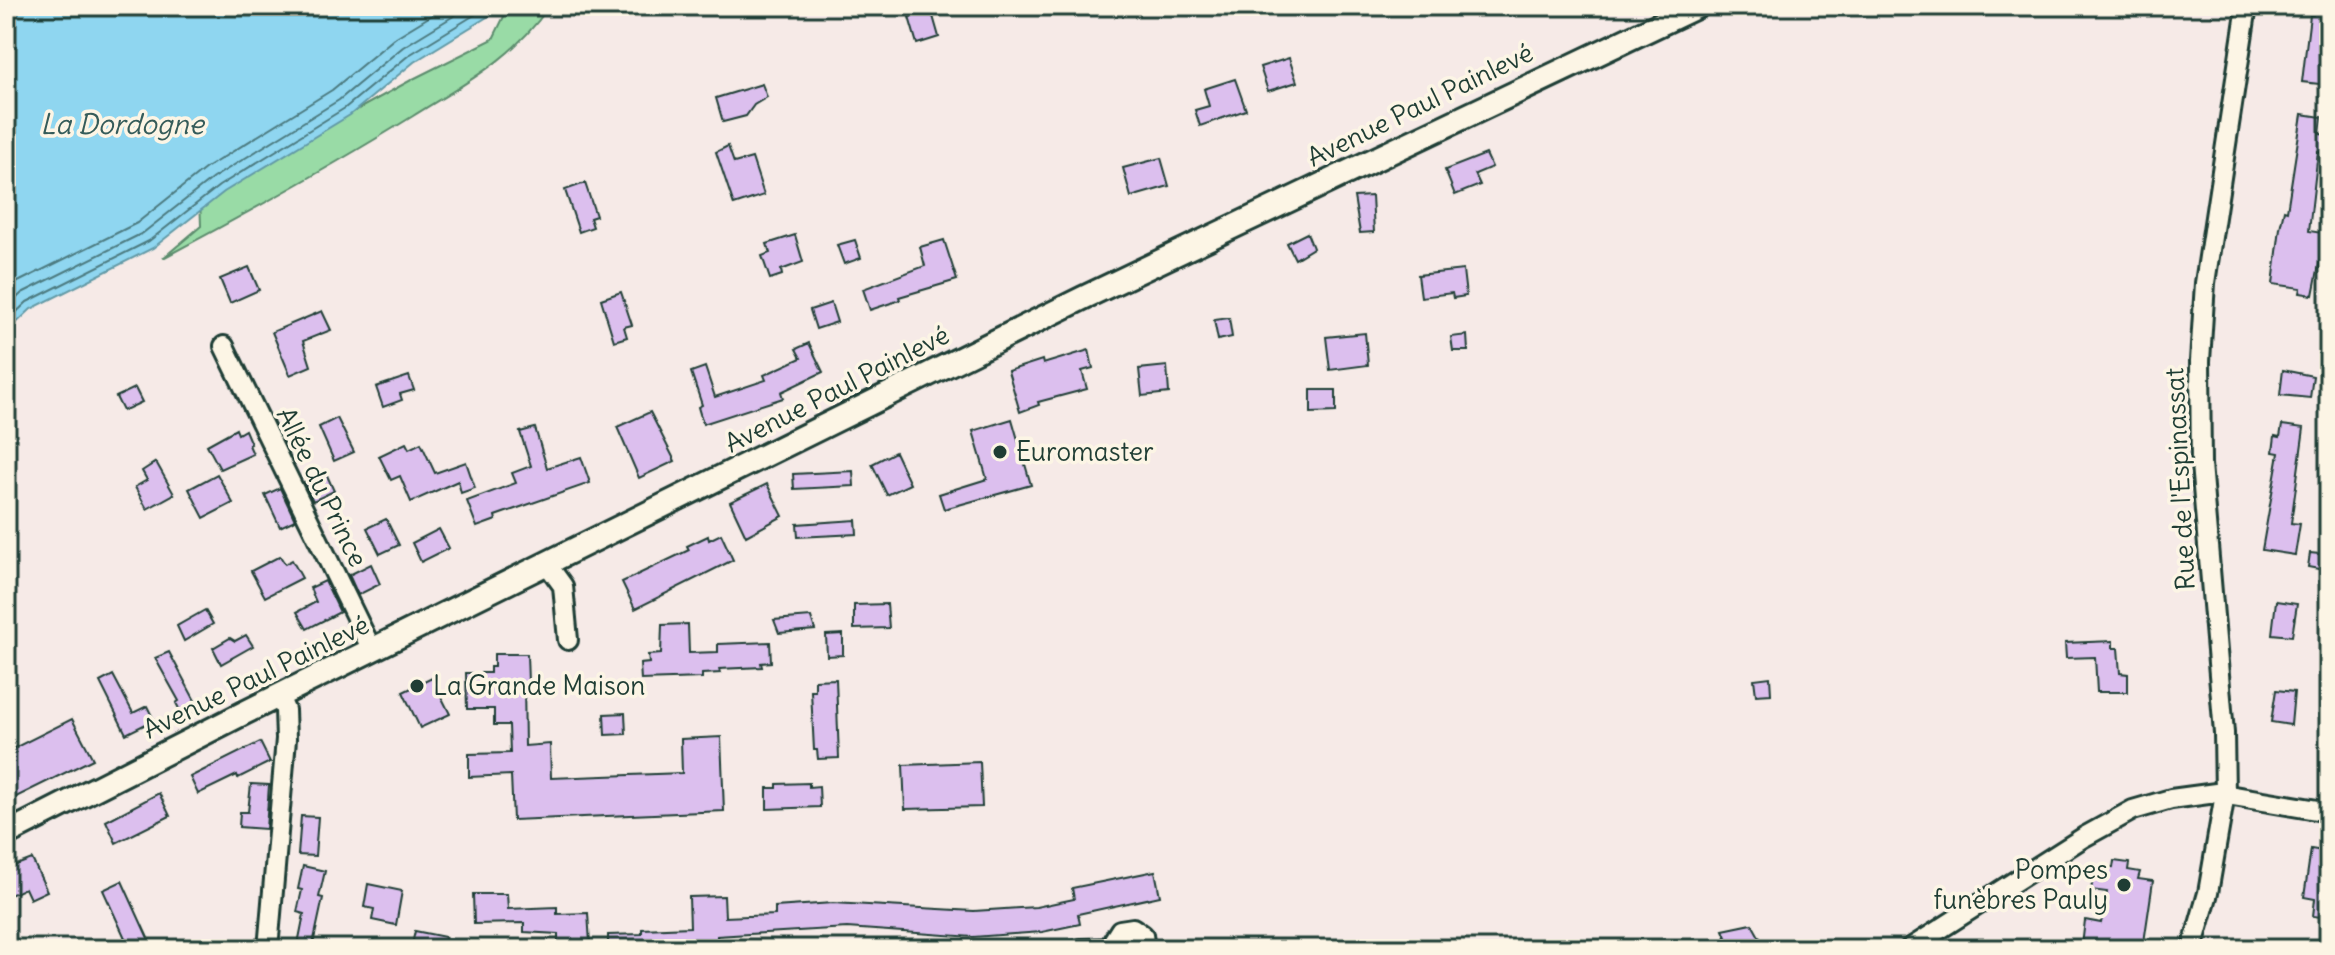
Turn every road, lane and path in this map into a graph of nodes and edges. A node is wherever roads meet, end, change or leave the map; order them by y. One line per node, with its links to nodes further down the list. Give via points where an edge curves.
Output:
1 (1698, 6): 4 (main road, Avenue Paul Painlevé, via 1097,291)
2 (2247, 6): 8 (street, Rue de l'Espinassat, via 2205,283 2200,361 2201,464)
3 (224, 346): 6 (street, Allée du Prince)
4 (547, 564): 5 (street, via 563,586); 6 (main road, Avenue Paul Painlevé)
5 (568, 640)
6 (372, 650): 7 (main road, Avenue Paul Painlevé)
7 (279, 696): 10 (main road, Avenue Paul Painlevé); 12 (street, via 286,739)
8 (2225, 794): 9 (street); 15 (street, via 2171,799 2133,810); 16 (street, Rue de l'Espinassat)
9 (2329, 812)
10 (6, 834)
11 (1115, 948): 13 (street); 14 (street, via 1120,930 1133,928 1143,935)
12 (268, 949)
13 (1081, 949)
14 (1145, 949)
15 (1909, 949)
16 (2192, 949)

